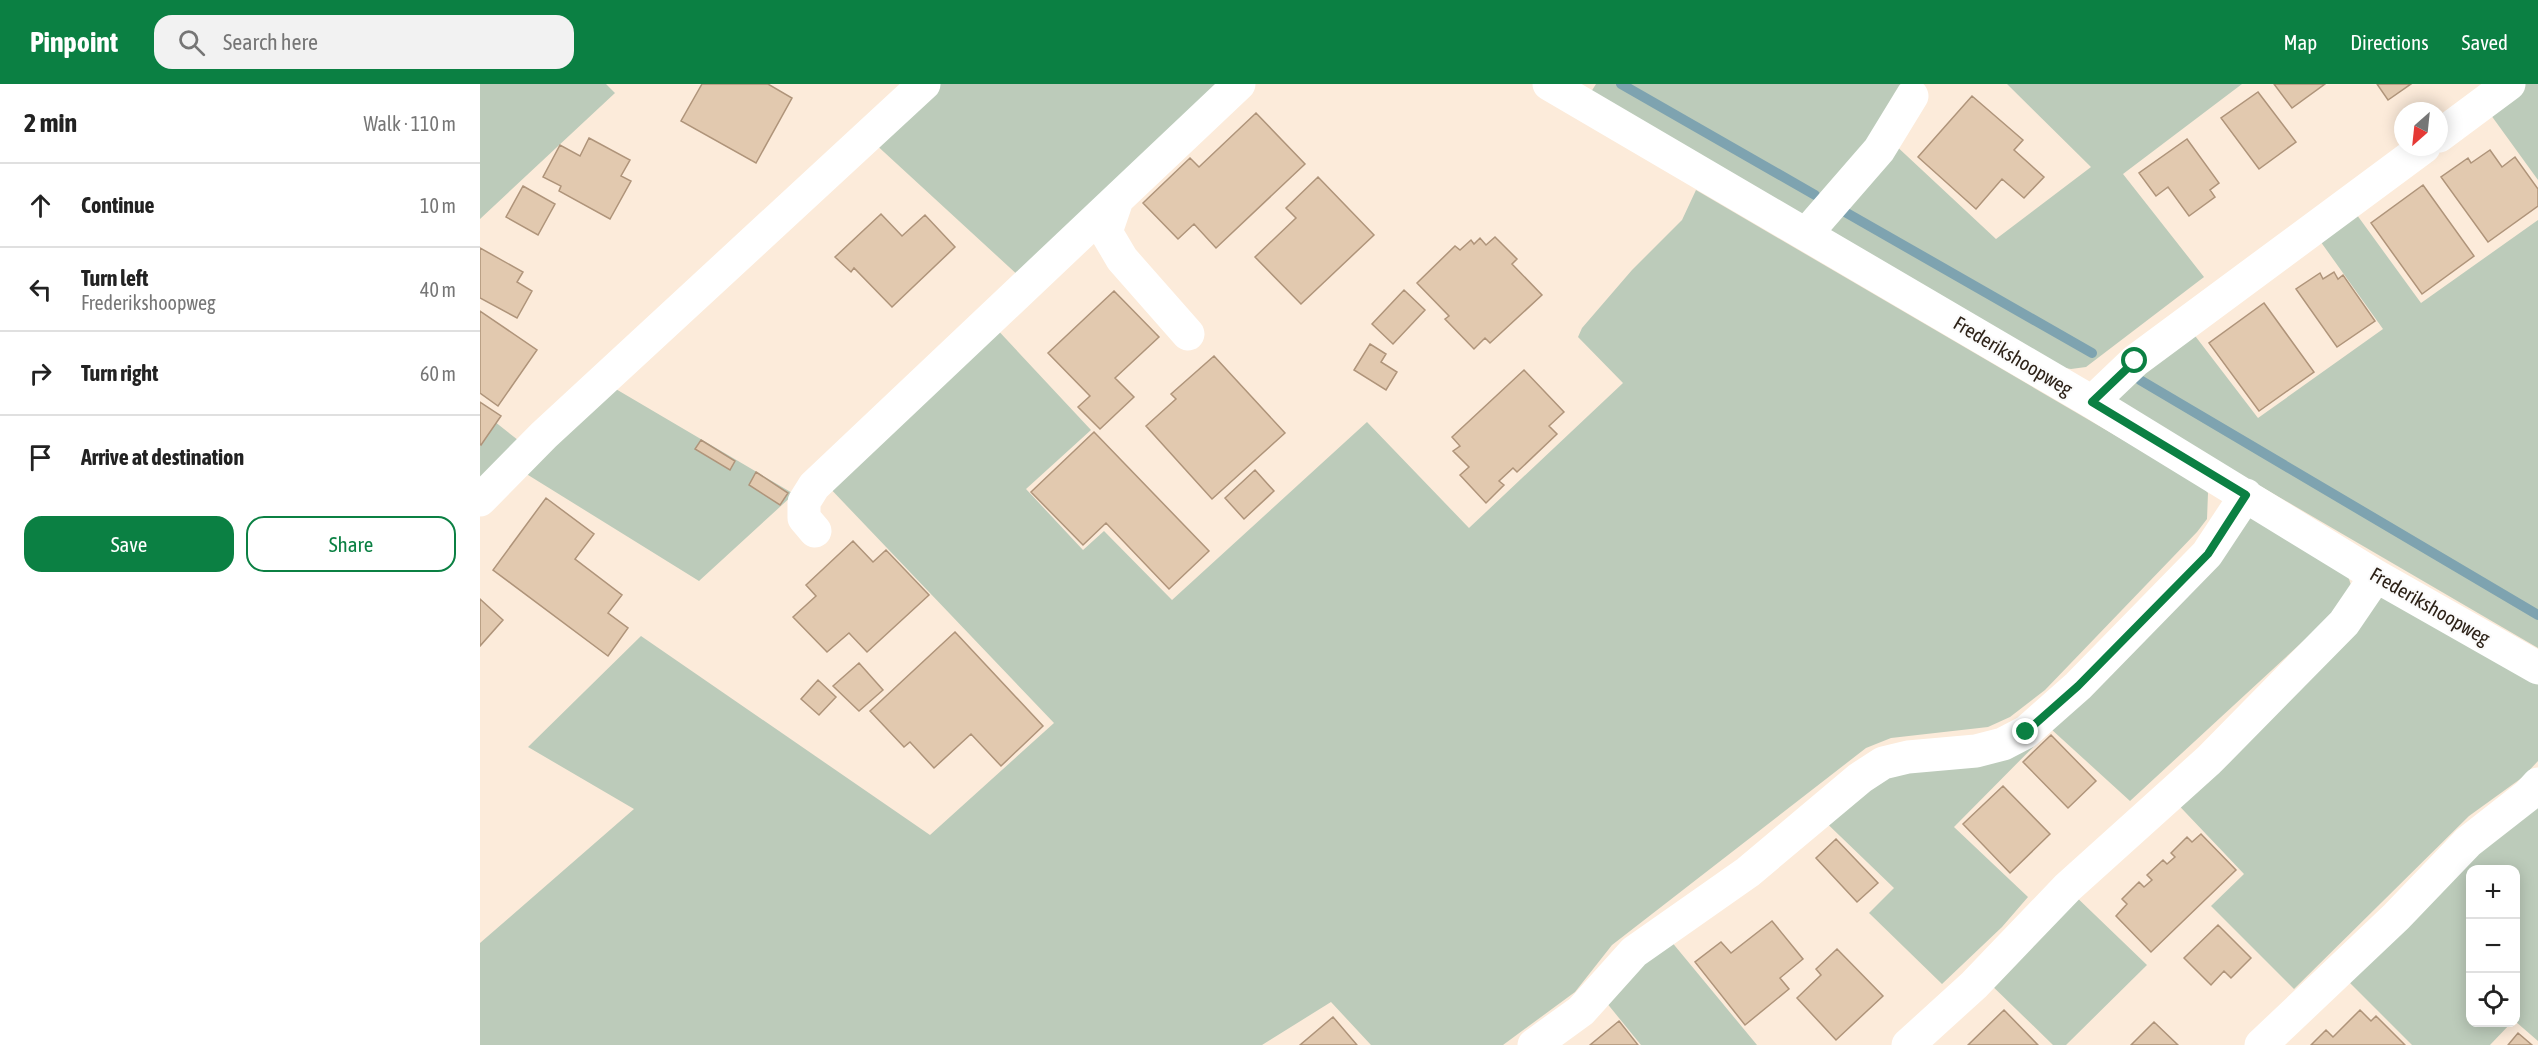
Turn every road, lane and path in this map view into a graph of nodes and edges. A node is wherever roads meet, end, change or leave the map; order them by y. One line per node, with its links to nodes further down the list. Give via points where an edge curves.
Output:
1 (924, 84): 13 (street, via 544,435)
2 (1239, 84): 8 (street)
3 (2509, 84): 6 (street)
4 (1570, 89): 9 (street, Frederikshoopweg)
5 (1912, 96): 9 (street, via 1879,150)
6 (2448, 129)
7 (2412, 156): 11 (street, via 2135,361)
8 (1117, 200): 10 (street, via 1106,232 1122,259); 14 (street, via 814,486 804,502 804,518)
9 (1806, 234): 11 (street, Frederikshoopweg)
10 (1188, 334)
11 (2092, 402): 12 (street, Frederikshoopweg)
12 (2246, 495): 15 (street, Frederikshoopweg); 18 (street, via 2208,554 2078,686 2026,732 2003,744 1976,751 1883,763 1748,872 1634,952 1581,1011)
13 (480, 500)
14 (815, 531)
15 (2376, 576): 16 (street, Frederikshoopweg); 19 (street, via 2344,623 2209,760 2068,887 1974,986)
16 (2538, 668)
17 (2538, 784): 20 (street, via 2468,842)
18 (1534, 1045)
19 (1908, 1045)
20 (2261, 1045)

